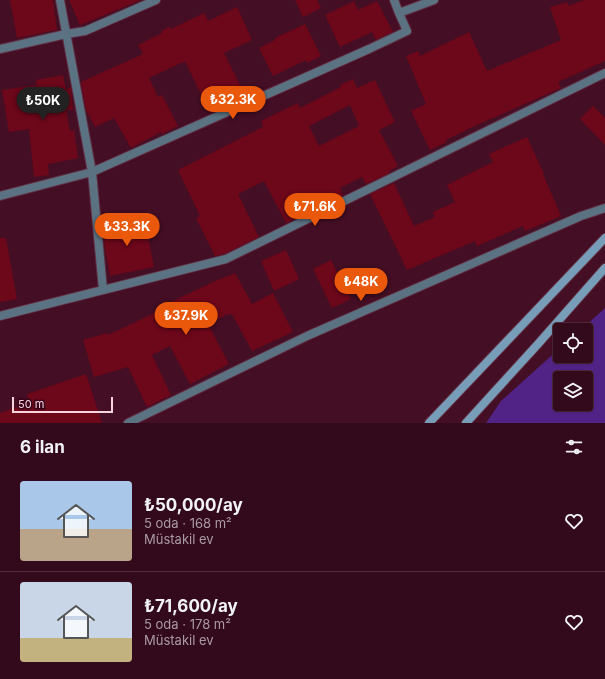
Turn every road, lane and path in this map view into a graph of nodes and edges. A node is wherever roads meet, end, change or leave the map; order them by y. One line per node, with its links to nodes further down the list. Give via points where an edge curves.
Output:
1 (60, 0): 6 (street)
2 (156, 0): 6 (street, via 85,31)
3 (394, 0): 5 (street)
4 (434, 0): 5 (street)
5 (399, 13): 9 (street, via 407,31)
6 (66, 34): 7 (street); 9 (street)
7 (0, 49)
8 (605, 73): 14 (street, via 226,259)
9 (92, 172): 10 (street); 14 (street)
10 (0, 196)
11 (605, 208): 16 (street, via 581,216 307,336)
12 (605, 238): 17 (main road)
13 (605, 268): 18 (main road)
14 (103, 290): 15 (street)
15 (0, 316)
16 (128, 423)
17 (429, 423)
18 (466, 423)

